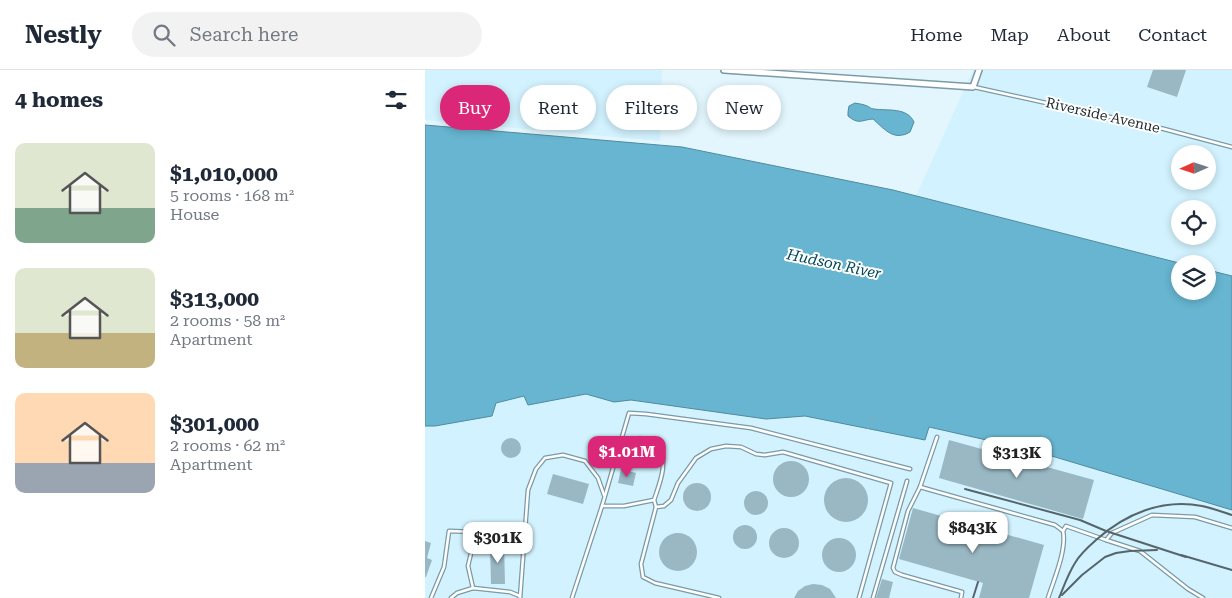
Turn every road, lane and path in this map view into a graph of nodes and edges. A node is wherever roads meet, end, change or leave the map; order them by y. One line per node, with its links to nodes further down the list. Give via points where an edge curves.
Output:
1 (725, 70): 3 (street, Riverside Avenue)
2 (979, 70): 3 (street)
3 (973, 86): 4 (lane, Riverside Avenue)
4 (1232, 147)
5 (881, 418): 6 (path, via 871,415)
6 (868, 429)
7 (937, 437): 11 (lane)
8 (618, 450): 9 (lane, via 629,413 646,414 751,428); 12 (lane); 13 (lane, via 635,438 646,438 658,446 663,459)
9 (910, 468)
10 (907, 481): 26 (lane)
11 (921, 488): 17 (lane, via 1055,525); 27 (lane, via 908,511 893,568 902,575 962,592)
12 (605, 496): 14 (lane); 20 (lane, via 598,478 585,460 563,454 545,458 528,490)
13 (654, 500): 14 (lane, via 625,506); 15 (lane)
14 (602, 506): 23 (lane)
15 (656, 507): 24 (lane, via 641,564 643,577 655,583); 25 (lane, via 671,500 696,458 711,449 726,446 765,455 783,452 891,483)
16 (1232, 528): 18 (lane, via 1195,517 1152,515 1112,533)
17 (1063, 531): 18 (lane, via 1066,526); 28 (lane, via 1064,549)
18 (1106, 540): 29 (lane, via 1140,550)
19 (473, 588): 20 (lane, via 510,592); 21 (lane, via 468,566 476,532 449,531 444,568); 22 (lane)
20 (520, 597)
21 (431, 598)
22 (451, 598)
23 (572, 598)
24 (719, 598)
25 (859, 598)
26 (873, 598)
27 (961, 598)
28 (1048, 598)
29 (1203, 598)

